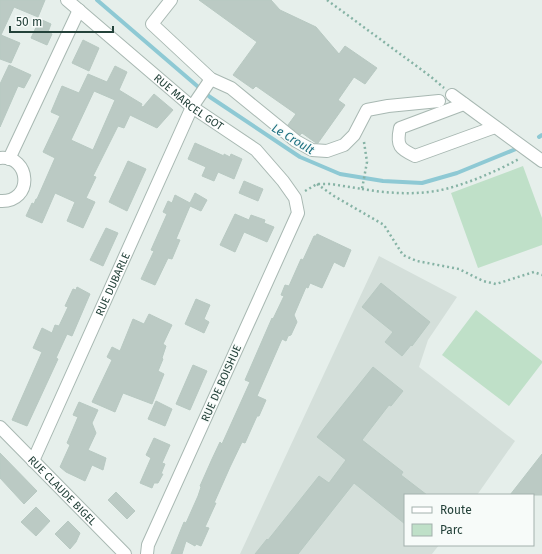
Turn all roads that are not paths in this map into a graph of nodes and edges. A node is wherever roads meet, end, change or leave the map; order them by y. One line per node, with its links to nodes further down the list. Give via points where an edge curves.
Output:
1 (67, 0): 3 (street, RUE MARCEL GOT)
2 (171, 0): 4 (street, via 152,24)
3 (79, 10): 7 (street, RUE MARCEL GOT); 10 (street)
4 (209, 81): 6 (street, via 231,88 296,141 312,150 327,151 344,145 354,135 367,110); 7 (street, RUE DUBARLE)
5 (452, 95): 8 (street)
6 (439, 102)
7 (194, 103): 13 (street, RUE MARCEL GOT, via 256,150 295,198); 15 (street, RUE DUBARLE)
8 (464, 104): 9 (street); 9 (street, via 400,128 398,139 403,150 415,156)
9 (495, 127): 11 (street)
10 (5, 159): 12 (street, via 16,162 21,167 25,182 19,195 13,199)
11 (542, 161)
12 (0, 201)
13 (298, 213): 17 (street, RUE DE BOISHUE, via 148,545)
14 (0, 427): 15 (street, RUE CLAUDE BIGEL)
15 (33, 461): 16 (street, RUE CLAUDE BIGEL)
16 (125, 554)
17 (147, 554)

